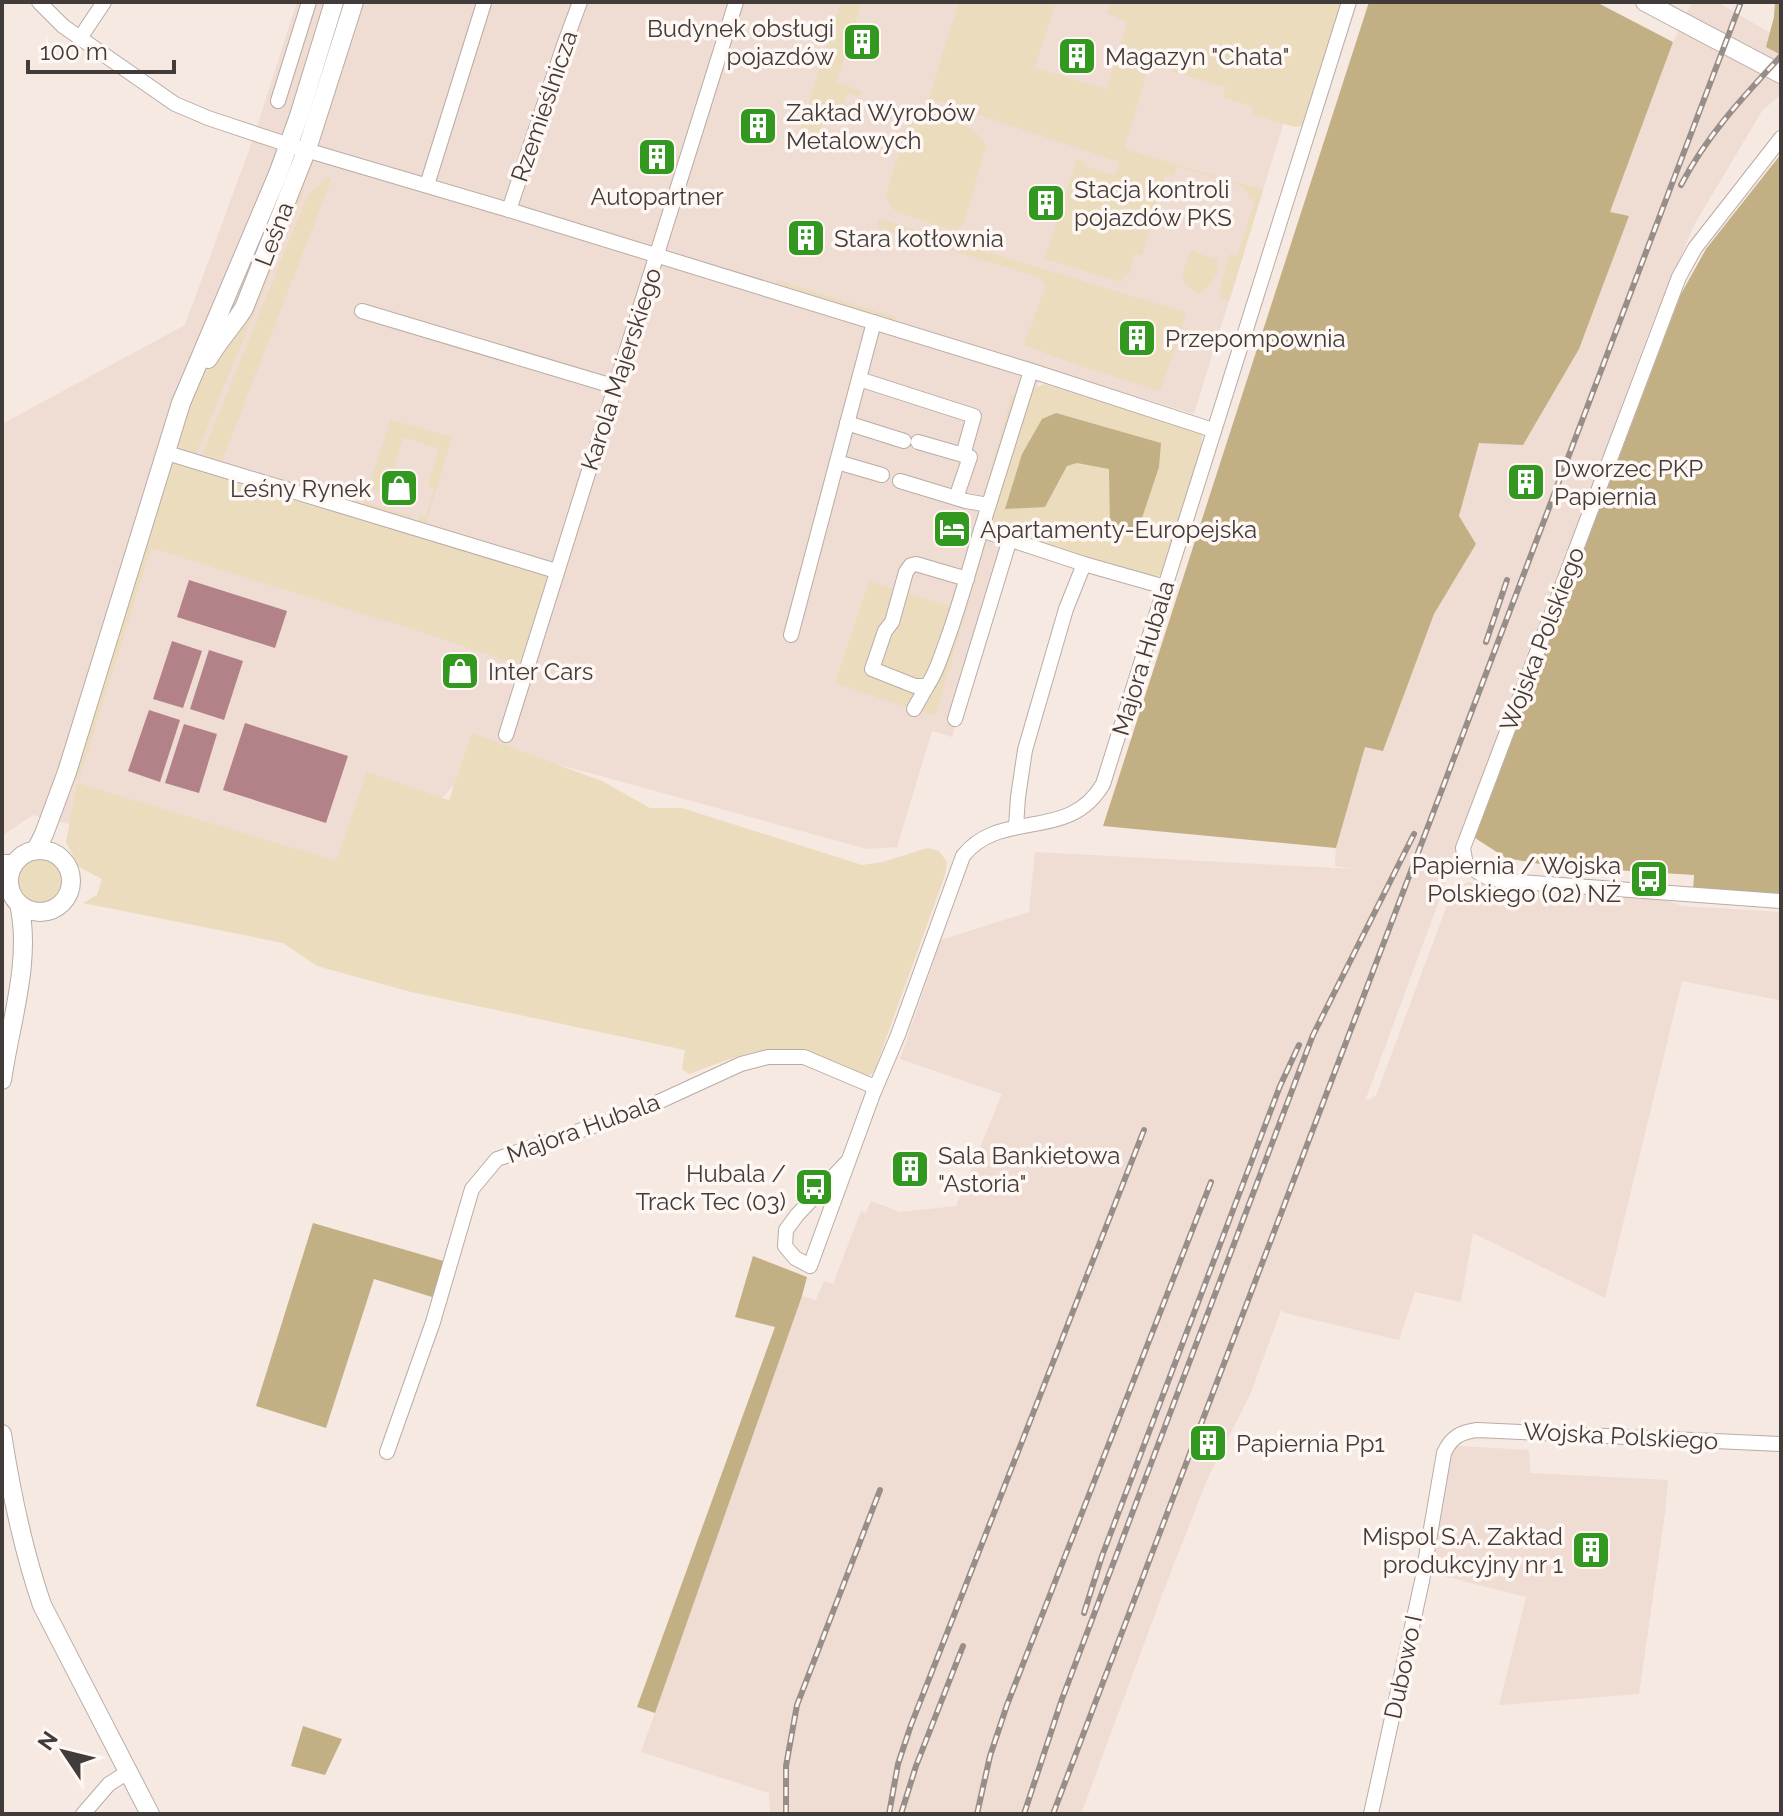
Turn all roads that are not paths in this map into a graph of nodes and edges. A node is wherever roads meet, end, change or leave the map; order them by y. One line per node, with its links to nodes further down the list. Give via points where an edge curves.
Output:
1 (39, 2): 11 (street)
2 (104, 2): 11 (street)
3 (309, 2): 13 (street)
4 (334, 2): 15 (main road, Leśna)
5 (354, 2): 15 (main road, Leśna)
6 (580, 2): 17 (street, Rzemieślnicza)
7 (736, 2): 18 (street, Karola Majerskiego)
8 (1349, 2): 25 (street, Majora Hubala)
9 (1645, 2): 12 (main road)
10 (484, 3): 16 (street)
11 (80, 38): 15 (street, via 184,108)
12 (1781, 74)
13 (278, 101)
14 (1781, 138): 50 (street, Wojska Polskiego, via 1695,248 1679,277 1463,848 1466,865 1507,881)
15 (298, 147): 16 (street); 26 (main road, Leśna, via 244,308 201,371)
16 (427, 185): 17 (street)
17 (509, 210): 18 (street)
18 (657, 256): 20 (street); 23 (street, Karola Majerskiego)
19 (362, 311): 23 (street)
20 (874, 322): 21 (street); 22 (street)
21 (1031, 371): 25 (street); 32 (street)
22 (859, 379): 24 (street); 27 (street, via 974,416)
23 (616, 387): 36 (street, Karola Majerskiego)
24 (847, 423): 27 (street); 28 (street)
25 (1213, 430): 38 (street, Majora Hubala)
26 (167, 453): 36 (street); 44 (main road, Leśna)
27 (963, 455): 31 (street, via 970,457)
28 (837, 462): 29 (street); 39 (street)
29 (882, 475)
30 (900, 481): 31 (street)
31 (956, 498): 32 (street)
32 (988, 505): 33 (street)
33 (981, 530): 34 (street); 37 (street)
34 (1010, 539): 35 (street); 42 (street)
35 (1084, 564): 38 (street); 45 (street, via 1025,750)
36 (556, 571): 43 (street, Karola Majerskiego)
37 (967, 579): 40 (street); 40 (street, via 916,564 906,572 872,669)
38 (1165, 587): 45 (street, Majora Hubala, via 1097,795 1058,820)
39 (791, 635)
40 (927, 686): 41 (street)
41 (914, 709)
42 (955, 719)
43 (506, 735)
44 (67, 772): 46 (main road, Leśna); 47 (main road, Leśna, via 57,837)
45 (1016, 827): 55 (street, Majora Hubala, via 981,838 963,856)
46 (36, 850): 47 (main road); 48 (main road)
47 (61, 858): 52 (main road, via 71,876 70,890 57,907)
48 (9, 862): 49 (main road)
49 (5, 880): 51 (main road)
50 (1781, 901)
51 (19, 904): 52 (main road); 53 (main road)
52 (44, 912): 53 (main road)
53 (22, 960): 54 (main road)
54 (2, 1080)
55 (875, 1087): 56 (street, Majora Hubala); 60 (street, Majora Hubala, via 804,1057 768,1057 643,1109 497,1159 472,1189)
56 (847, 1162): 56 (street, Majora Hubala, via 786,1230 785,1246 810,1266)
57 (1461, 1432): 59 (street, Wojska Polskiego); 64 (street, Dubowo I, via 1444,1453)
58 (2, 1434): 61 (main road, via 17,1517 42,1605)
59 (1781, 1444)
60 (387, 1452)
61 (128, 1772): 62 (street, via 109,1784); 63 (main road)
62 (83, 1814)
63 (150, 1814)
64 (1371, 1814)

